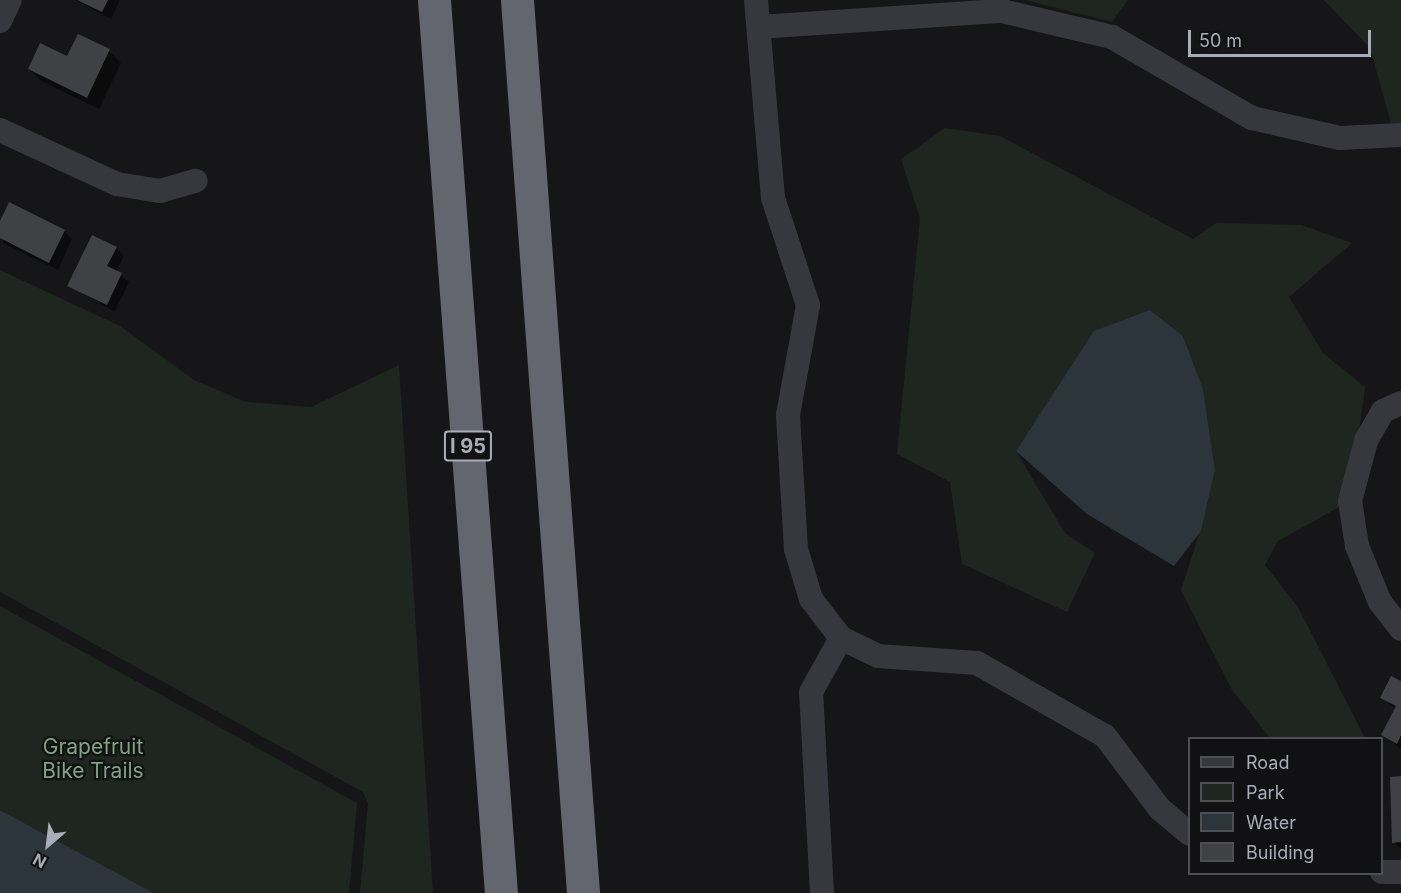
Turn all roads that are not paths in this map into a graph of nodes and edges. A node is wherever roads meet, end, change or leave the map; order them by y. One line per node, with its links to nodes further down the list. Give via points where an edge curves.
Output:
1 (10, 0): 5 (street)
2 (434, 0): 16 (highway, I 95)
3 (517, 0): 17 (highway)
4 (756, 0): 6 (street)
5 (0, 21)
6 (759, 27): 8 (street, via 1002,11 1112,37 1252,118 1340,138); 12 (street, via 773,198 808,305 788,415 796,549 811,599)
7 (0, 130): 9 (street, via 117,184 160,191)
8 (1401, 135)
9 (196, 181)
10 (1401, 403): 11 (street, via 1383,411 1366,441 1350,501 1357,546 1380,603)
11 (1401, 629)
12 (841, 638): 13 (street, via 878,656 977,663 997,674 1105,736 1160,809); 18 (street, via 811,692)
13 (1188, 832)
14 (1383, 872): 15 (street)
15 (1401, 872)
16 (501, 893)
17 (583, 893)
18 (822, 893)

